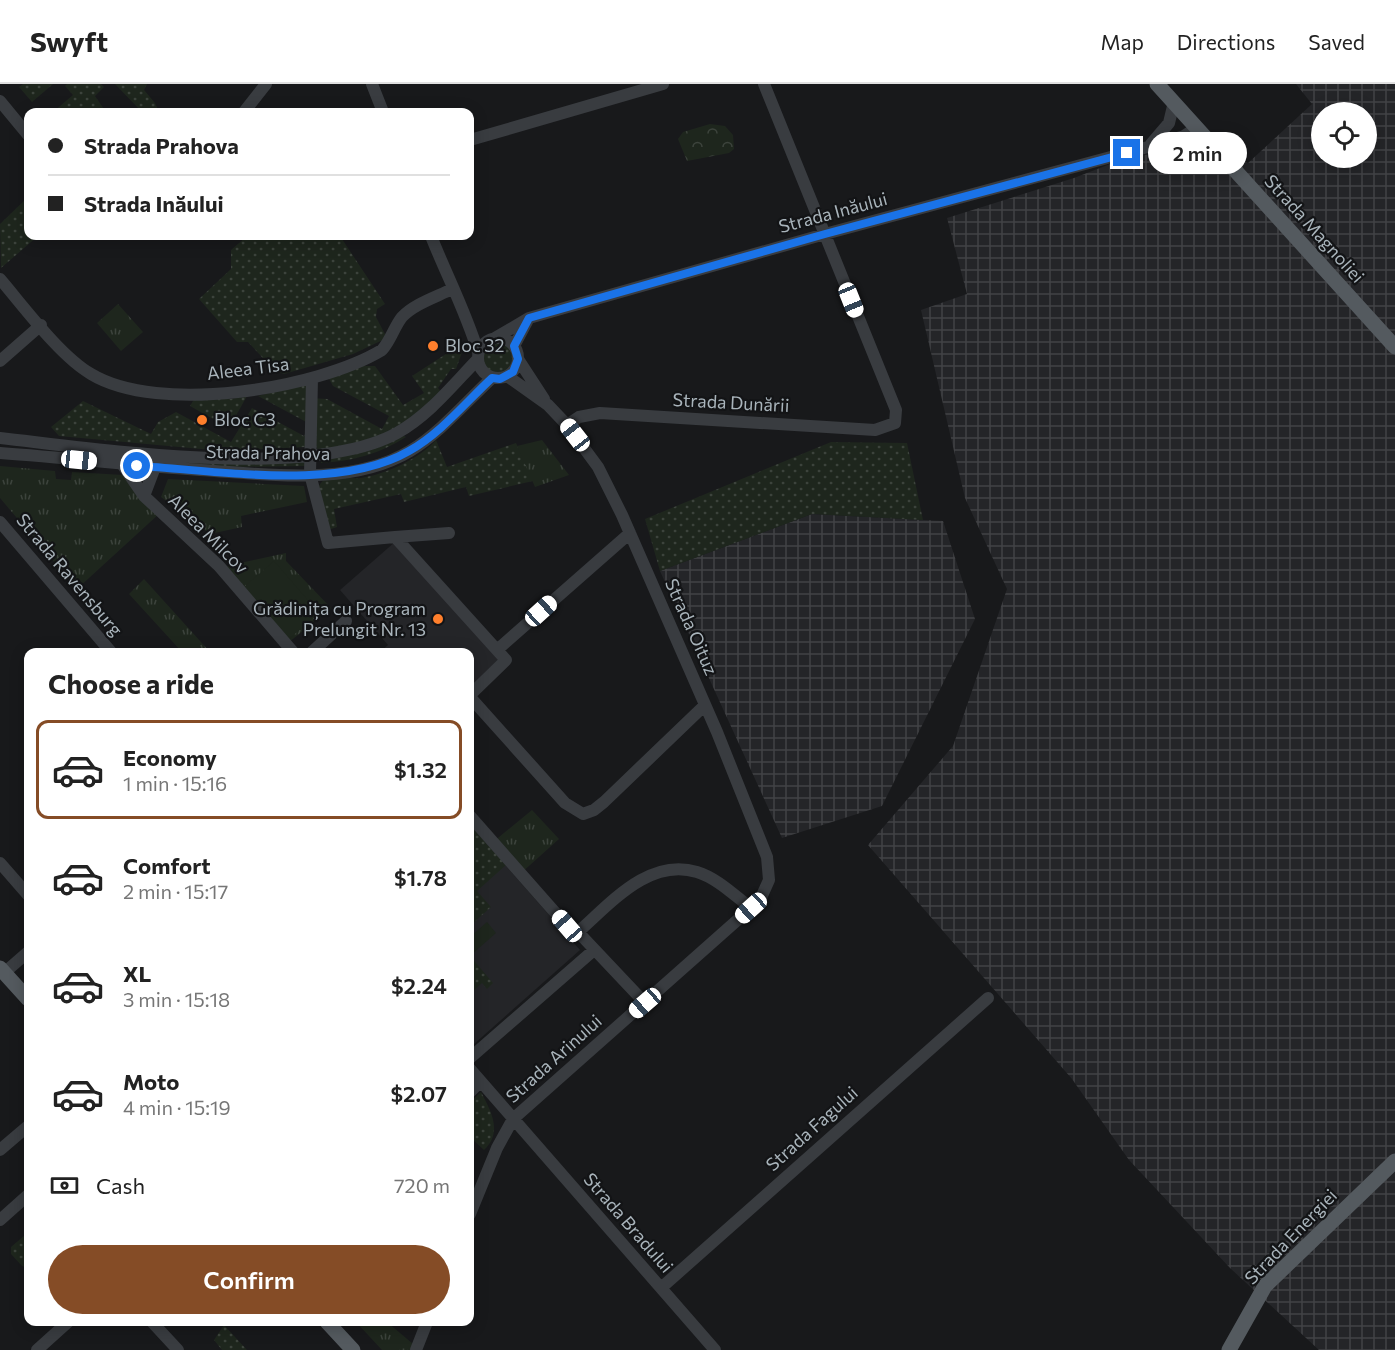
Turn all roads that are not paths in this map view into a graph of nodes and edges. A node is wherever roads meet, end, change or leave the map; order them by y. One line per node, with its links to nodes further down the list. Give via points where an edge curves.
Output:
1 (266, 84): 8 (street)
2 (372, 84): 9 (street)
3 (663, 84): 12 (street)
4 (764, 84): 14 (street)
5 (1157, 84): 7 (main road, Strada Magnoliei)
6 (0, 101): 11 (street)
7 (1174, 102): 10 (main road, Strada Magnoliei); 13 (street, via 1165,130)
8 (247, 108)
9 (380, 108)
10 (1196, 128): 13 (street, Strada Inăului, via 1184,136); 23 (main road, Strada Magnoliei)
11 (24, 130)
12 (474, 139)
13 (1148, 147): 14 (street, Strada Inăului)
14 (825, 234): 18 (street, Strada Inăului); 31 (street, Strada Dunării, via 896,410 895,423 876,430 600,413)
15 (433, 240): 17 (street)
16 (0, 279): 19 (street, Aleea Tisa)
17 (452, 290): 20 (street); 28 (street, Aleea Tisa, via 409,311 382,350)
18 (529, 318): 21 (street, Strada Inăului); 22 (street)
19 (41, 326): 26 (street); 28 (street, Aleea Tisa, via 90,374 113,386 141,393 230,394)
20 (470, 326): 21 (street); 24 (street)
21 (491, 339): 22 (street, via 509,341); 24 (street)
22 (514, 346): 25 (street)
23 (1395, 347)
24 (477, 356): 29 (street, via 479,368); 35 (street, Strada Prahova, via 426,414 396,433 369,445)
25 (518, 359): 27 (street); 30 (street, Strada Oituz)
26 (0, 361)
27 (507, 376): 29 (street); 30 (street, Strada Oituz)
28 (312, 378): 35 (street)
29 (492, 378): 38 (street, Strada Prahova, via 411,450 375,467)
30 (548, 405): 31 (street, Strada Oituz)
31 (567, 424): 42 (street, Strada Oituz, via 598,467)
32 (0, 438): 33 (street, Strada Prahova)
33 (120, 452): 35 (street, Strada Prahova, via 261,458); 36 (street)
34 (0, 453): 36 (street, Strada Prahova)
35 (312, 455): 38 (street)
36 (120, 465): 37 (street, Strada Prahova); 39 (street, Aleea Milcov)
37 (155, 467): 38 (street, Strada Prahova); 39 (street, Aleea Milcov)
38 (310, 474): 43 (street, via 328,543)
39 (144, 496): 46 (street, Aleea Milcov, via 219,566)
40 (0, 522): 45 (street, Strada Ravensburg)
41 (449, 532): 43 (street)
42 (630, 533): 48 (street); 51 (street, Strada Oituz)
43 (395, 537): 48 (street)
44 (346, 621): 47 (street)
45 (108, 648)
46 (290, 648)
47 (316, 648)
48 (497, 650): 49 (street, via 506,660)
49 (474, 692)
50 (474, 701): 51 (street, via 565,803 583,813 594,810)
51 (705, 705): 54 (street, Strada Oituz, via 762,844)
52 (474, 821): 57 (street, via 567,926)
53 (0, 862): 55 (street)
54 (769, 880): 56 (street, Strada Arinului, via 760,900)
55 (24, 890)
56 (751, 908): 57 (street, via 710,878 696,871 676,869 637,881); 63 (street, Strada Arinului)
57 (578, 932): 58 (street)
58 (594, 950): 63 (street); 64 (street)
59 (24, 955): 60 (street)
60 (2, 970): 61 (main road)
61 (24, 995)
62 (988, 998): 75 (street, Strada Fagului)
63 (645, 1003): 68 (street, Strada Arinului)
64 (474, 1055)
65 (474, 1074): 66 (street, Strada Bradului)
66 (480, 1082): 67 (street); 68 (street, Strada Bradului)
67 (474, 1088)
68 (513, 1119): 73 (street, Strada Arinului); 75 (street, Strada Bradului)
69 (24, 1129): 70 (street)
70 (0, 1150)
71 (1395, 1161): 85 (main road, Strada Energiei, via 1265,1286)
72 (24, 1199): 74 (street)
73 (474, 1204)
74 (0, 1220)
75 (661, 1288): 84 (street, Strada Bradului)
76 (64, 1326): 80 (street)
77 (156, 1326): 81 (street)
78 (331, 1326): 82 (main road)
79 (425, 1326): 83 (street)
80 (37, 1350)
81 (178, 1350)
82 (353, 1350)
83 (416, 1350)
84 (715, 1350)
85 (1229, 1350)

